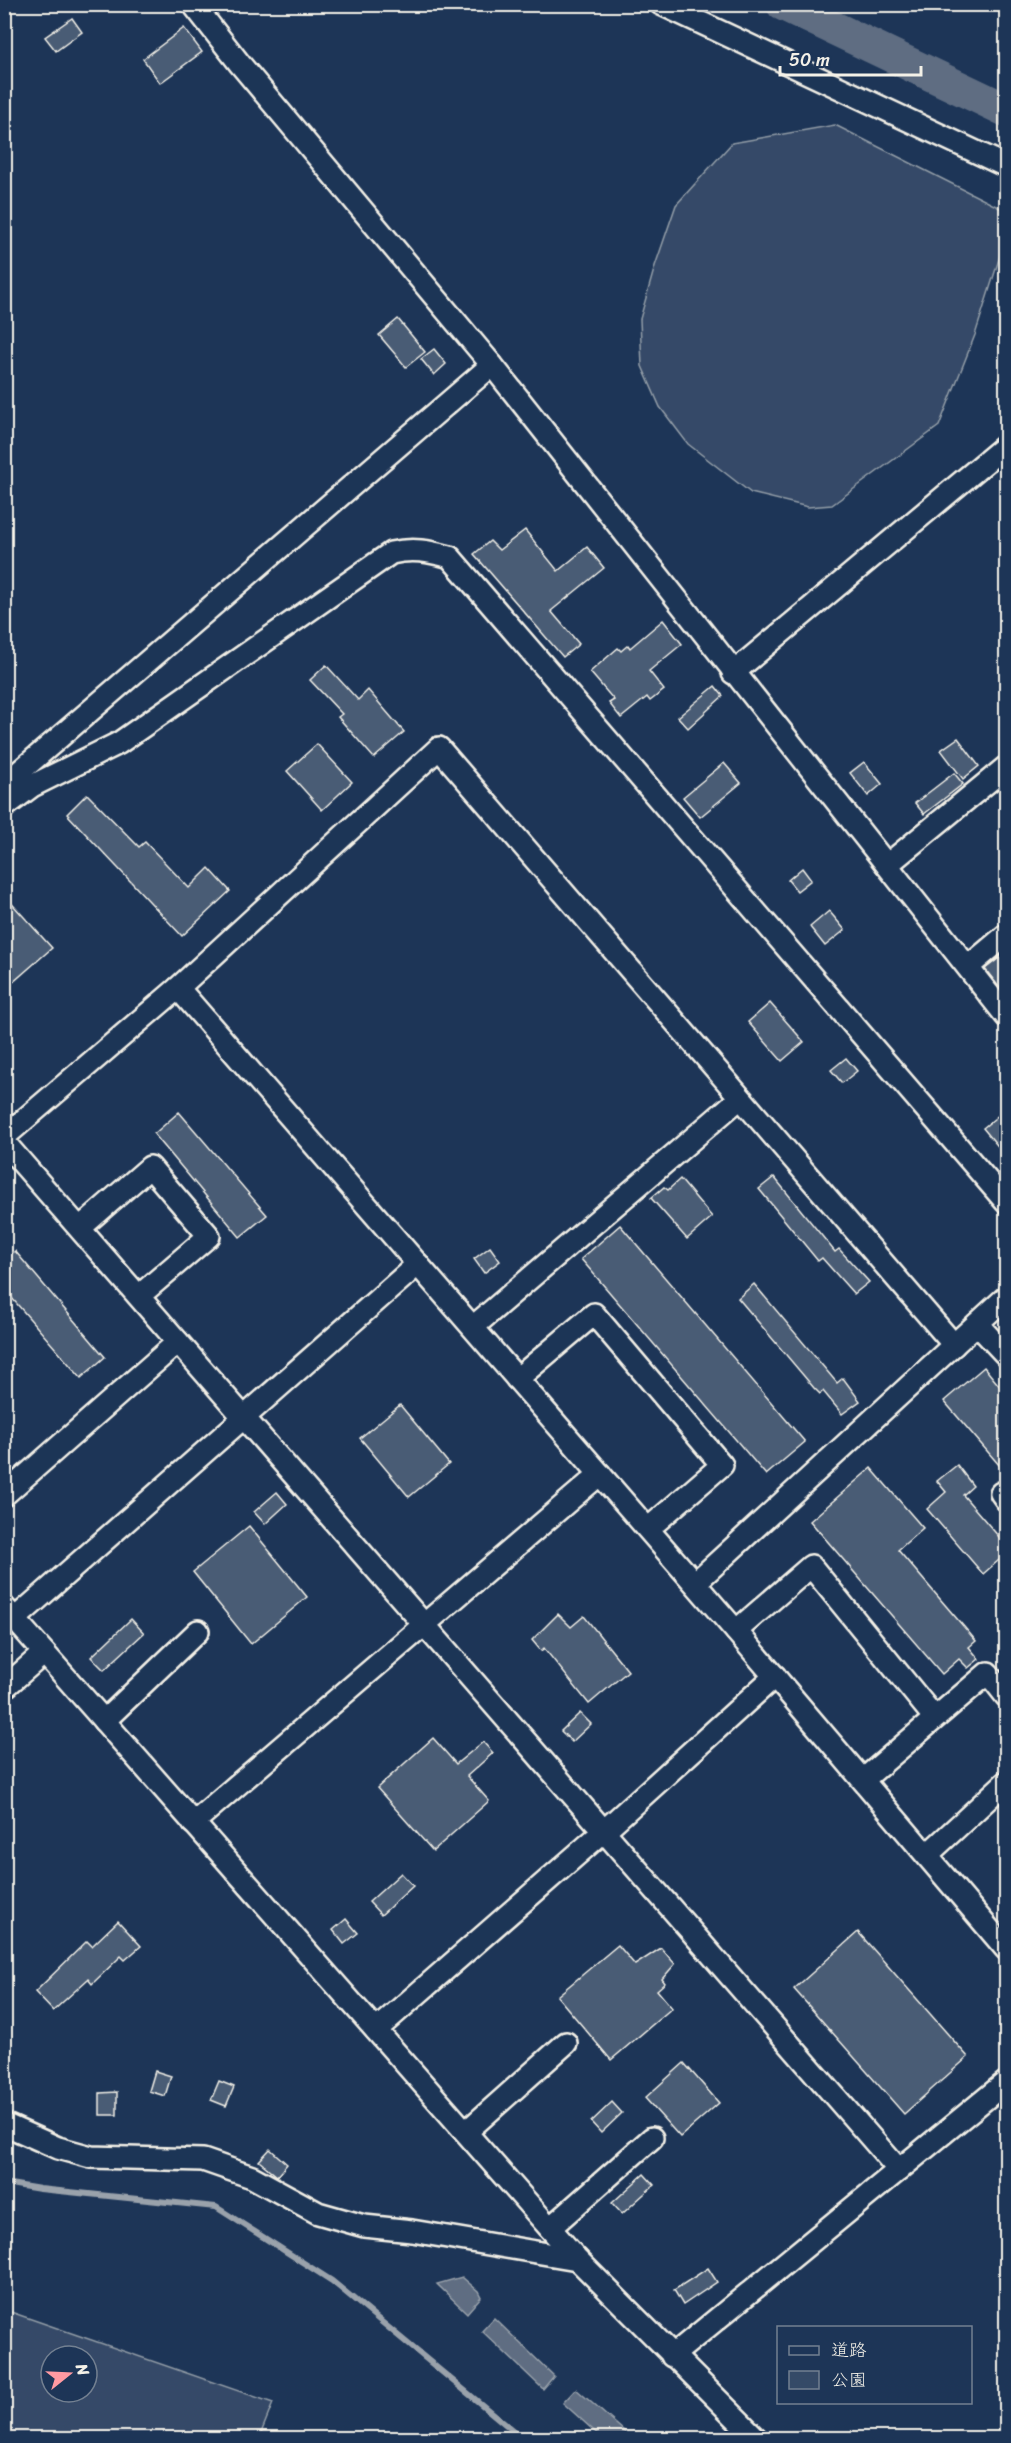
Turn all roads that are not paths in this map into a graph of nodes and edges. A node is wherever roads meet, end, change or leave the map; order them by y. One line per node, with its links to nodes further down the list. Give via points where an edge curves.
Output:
1 (194, 4): 4 (street)
2 (661, 4): 3 (street)
3 (1006, 166)
4 (492, 365): 6 (street); 8 (street)
5 (1006, 445): 6 (street)
6 (734, 673): 10 (street)
7 (1006, 767): 10 (street)
8 (4, 785)
9 (4, 807): 18 (street, via 32,786 119,743 391,553 428,550 450,557)
10 (888, 865): 12 (street)
11 (1006, 935): 12 (street)
12 (968, 967): 14 (street)
13 (178, 988): 15 (street, via 439,748); 16 (street); 20 (street)
14 (1006, 1016)
15 (740, 1099): 24 (street); 26 (street)
16 (4, 1137)
17 (4, 1142): 19 (street)
18 (1006, 1202)
19 (80, 1228): 21 (street); 21 (street, via 150,1167 209,1236)
20 (418, 1264): 24 (street); 29 (street)
21 (139, 1296): 25 (street)
22 (1006, 1297): 23 (street)
23 (977, 1324): 26 (street); 27 (street)
24 (473, 1327): 28 (street)
25 (178, 1342): 29 (street); 31 (street)
26 (954, 1345): 33 (street)
27 (1006, 1355)
28 (517, 1379): 30 (street); 32 (street, via 594,1314 722,1465)
29 (244, 1417): 34 (street); 35 (street)
30 (600, 1474): 32 (street); 35 (street)
31 (4, 1495)
32 (648, 1528): 33 (street)
33 (695, 1583): 37 (street)
34 (10, 1613): 38 (street)
35 (424, 1625): 46 (street); 47 (street)
36 (198, 1631): 43 (street)
37 (736, 1631): 39 (street); 42 (street, via 811,1566)
38 (44, 1653): 40 (street); 43 (street)
39 (775, 1676): 44 (street); 47 (street)
40 (4, 1688)
41 (1006, 1696): 42 (street, via 988,1673)
42 (934, 1718): 44 (street)
43 (104, 1721): 46 (street)
44 (863, 1780): 48 (street)
45 (1006, 1782): 48 (street)
46 (193, 1823): 50 (street)
47 (604, 1831): 50 (street); 56 (street)
48 (927, 1855): 49 (street)
49 (1006, 1949)
50 (376, 2030): 54 (street)
51 (566, 2043): 54 (street)
52 (1006, 2082): 56 (street)
53 (4, 2124): 58 (street, via 58,2148 91,2157 203,2160 252,2177 318,2213 364,2226 412,2230)
54 (466, 2132): 57 (street)
55 (652, 2138): 57 (street)
56 (899, 2170): 59 (street)
57 (550, 2228): 58 (street)
58 (578, 2259): 59 (street)
59 (672, 2356): 60 (street)
60 (756, 2439)

